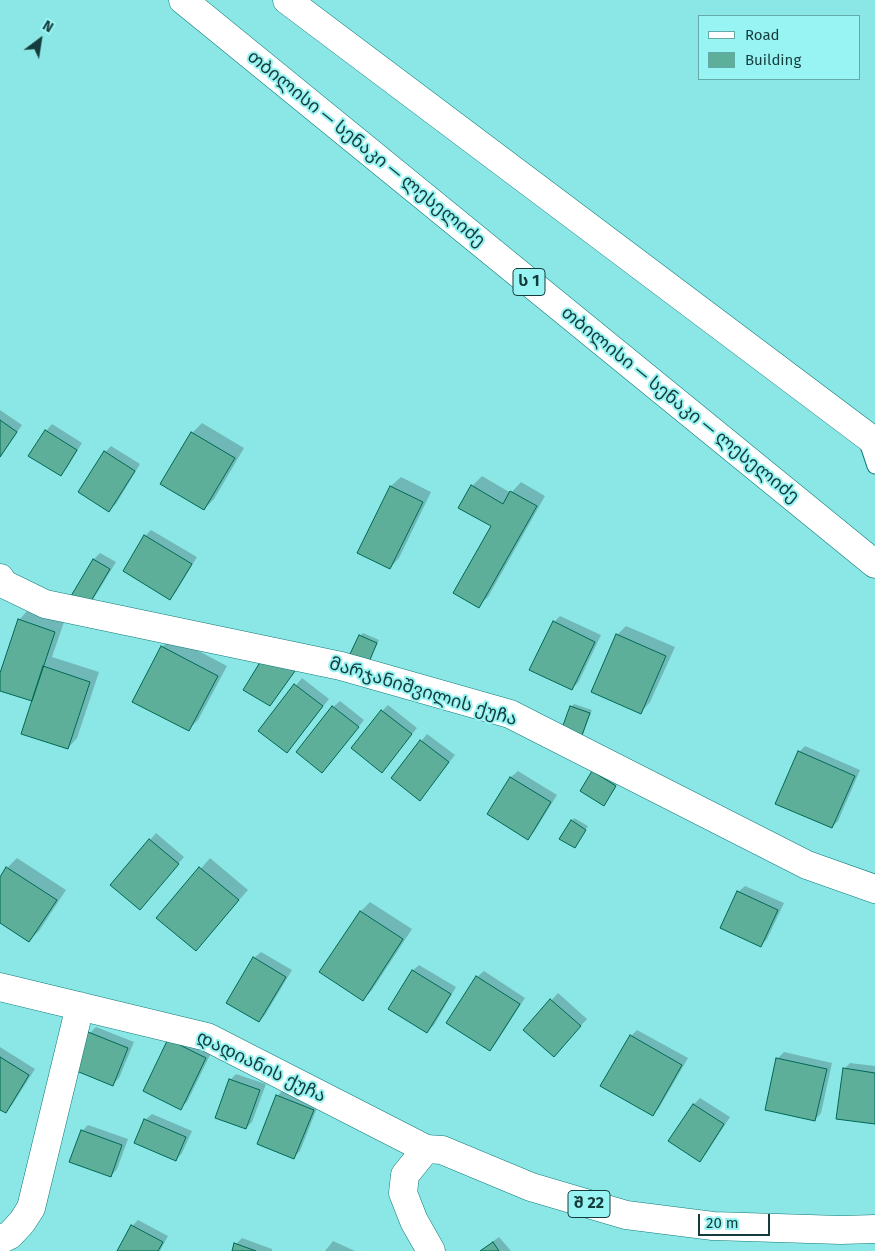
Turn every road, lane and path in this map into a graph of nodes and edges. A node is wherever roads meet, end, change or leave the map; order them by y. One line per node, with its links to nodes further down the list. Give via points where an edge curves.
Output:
1 (182, 0): 5 (main road, თბილისი — სენაკი — ლესელიძე / ს 1)
2 (287, 0): 3 (main road)
3 (870, 438): 4 (lane)
4 (875, 466)
5 (875, 564)
6 (1, 586): 7 (main road, მარჯანიშვილის ქუჩა, via 45,604 342,666 510,714 807,865)
7 (875, 889)
8 (0, 987): 9 (main road, დადიანის ქუჩა)
9 (80, 1006): 10 (main road, დადიანის ქუჩა, via 207,1037); 12 (main road, via 31,1208 10,1235)
10 (426, 1149): 11 (main road, შ 22, via 442,1150 531,1187 626,1215 713,1226); 13 (main road, via 404,1175 403,1193)
11 (875, 1229)
12 (0, 1240)
13 (431, 1251)

